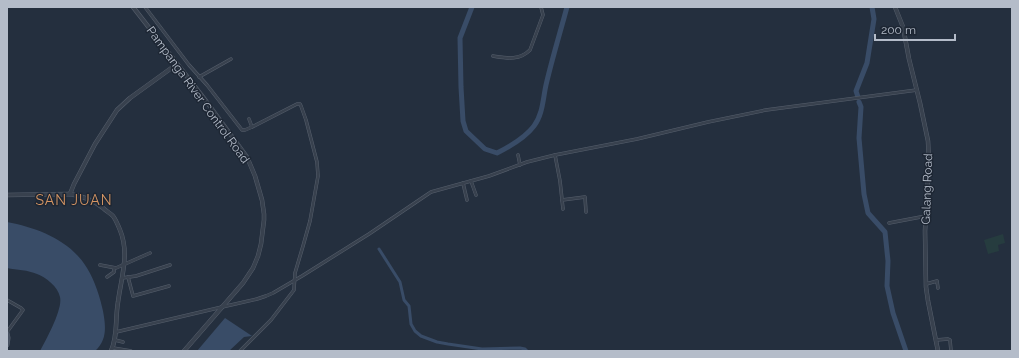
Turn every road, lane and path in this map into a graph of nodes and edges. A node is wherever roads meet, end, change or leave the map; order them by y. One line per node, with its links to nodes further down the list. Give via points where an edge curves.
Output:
1 (133, 7): 7 (street, Pampanga River Control Road)
2 (145, 7): 8 (street)
3 (541, 7): 5 (street, via 543,15 530,50 511,59)
4 (895, 7): 9 (street, Galang Road, via 903,27)
5 (493, 56)
6 (231, 59): 8 (street)
7 (176, 64): 17 (street, via 130,98 114,114 95,144); 39 (street, Pampanga River Control Road, via 247,157 263,205 260,247 253,268)
8 (199, 77): 11 (street, via 242,130)
9 (917, 90): 13 (street, via 766,110); 24 (street, Galang Road, via 929,161)
10 (249, 119): 11 (street)
11 (252, 126): 34 (street, via 297,104 300,104 306,120 318,176)
12 (518, 155): 14 (street)
13 (555, 155): 14 (street); 21 (street)
14 (520, 165): 15 (street)
15 (471, 181): 16 (street); 19 (street)
16 (463, 183): 20 (street); 34 (street, via 431,192)
17 (70, 194): 18 (street); 28 (street, via 97,203 111,215 124,242)
18 (7, 195)
19 (476, 196)
20 (467, 200)
21 (562, 200): 22 (street); 23 (street, via 585,197)
22 (563, 209)
23 (586, 212)
24 (926, 216): 25 (street); 35 (street, Galang Road)
25 (889, 223)
26 (150, 253): 28 (street)
27 (100, 265): 30 (street)
28 (124, 265): 30 (street); 32 (street)
29 (170, 265): 33 (street)
30 (113, 267): 31 (street, via 114,272)
31 (107, 277)
32 (122, 278): 33 (street); 40 (street, via 116,312)
33 (128, 278): 36 (street, via 133,296)
34 (295, 280): 39 (street, via 260,299); 49 (street, via 294,290 272,320)
35 (926, 284): 37 (street, via 937,281); 43 (street, Galang Road)
36 (169, 286)
37 (938, 288)
38 (7, 300): 41 (street, via 23,310)
39 (222, 307): 40 (street); 48 (street, Pampanga River Control Road)
40 (116, 332): 42 (street)
41 (7, 333): 45 (main road)
42 (115, 340): 44 (street); 46 (street)
43 (936, 340): 50 (street, Galang Road); 51 (street, via 950,340)
44 (123, 342)
45 (7, 345)
46 (112, 349): 47 (street)
47 (131, 351)
48 (184, 351)
49 (240, 351)
50 (938, 351)
51 (951, 351)

